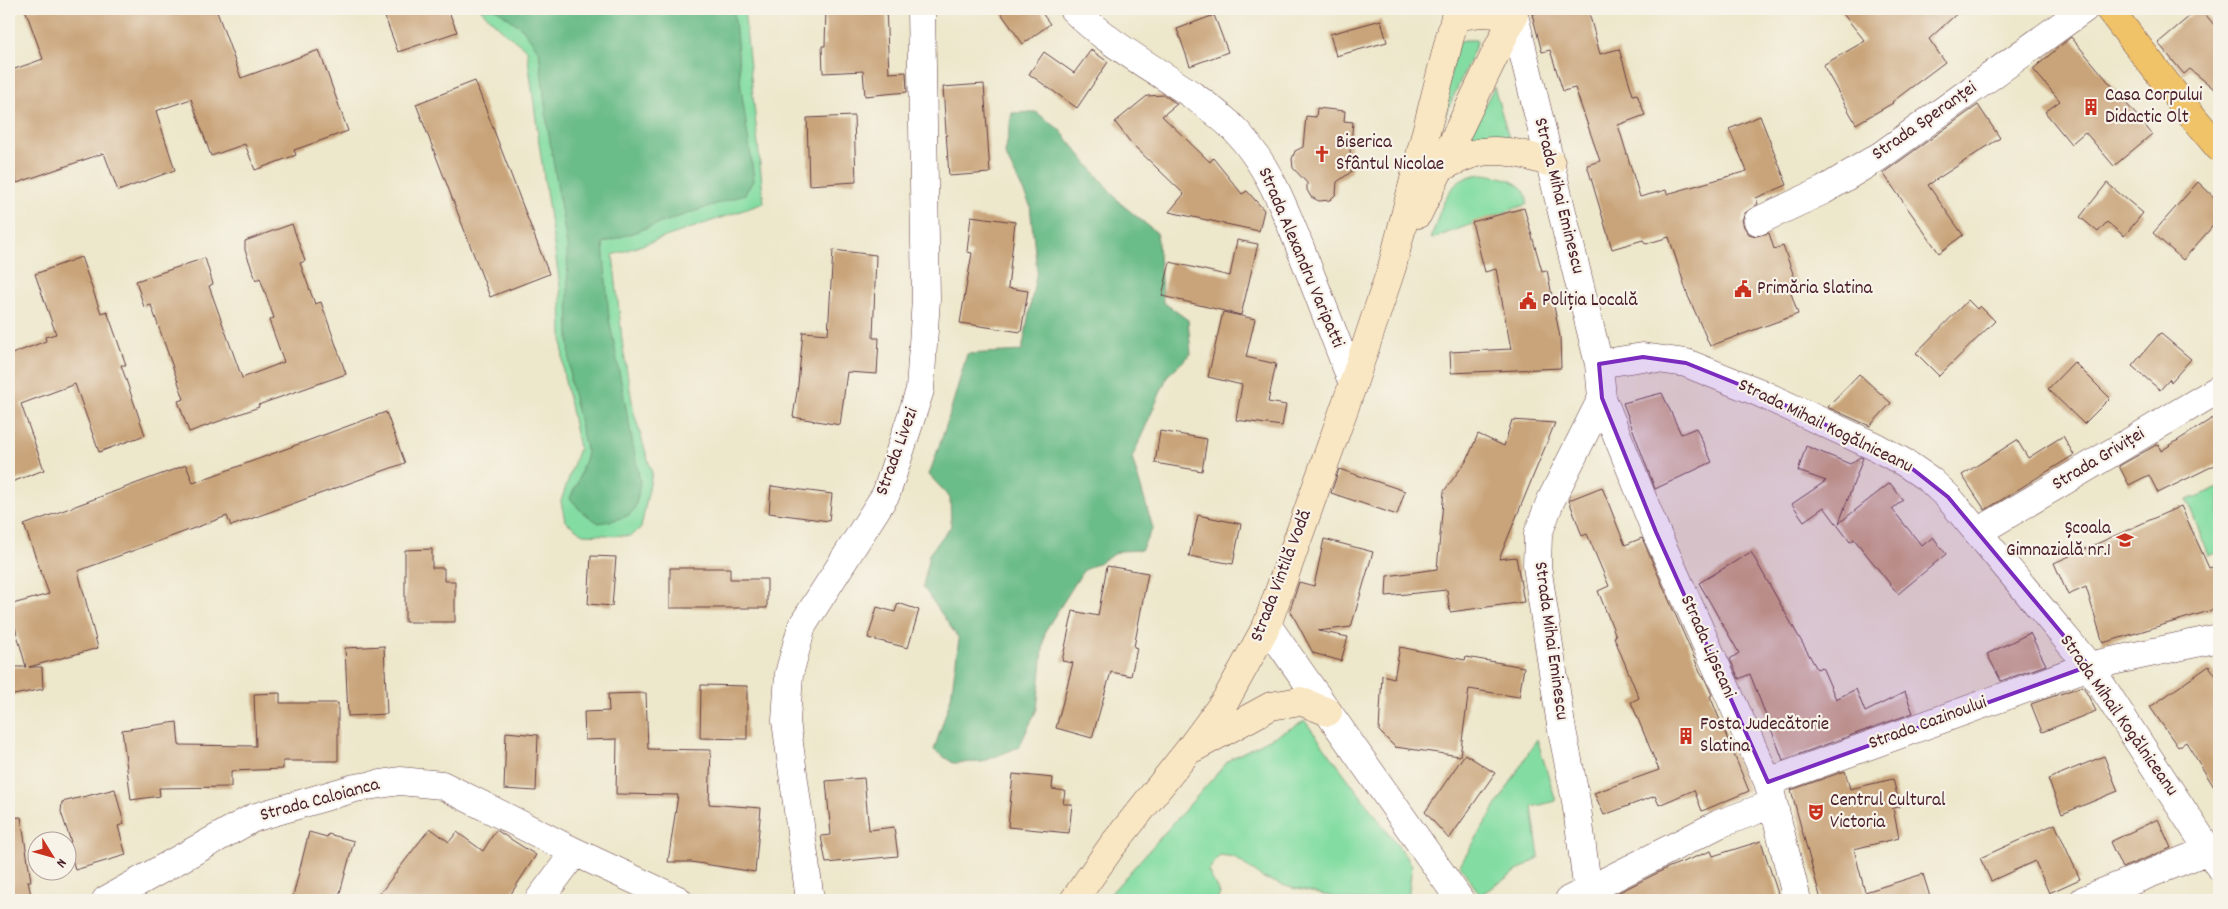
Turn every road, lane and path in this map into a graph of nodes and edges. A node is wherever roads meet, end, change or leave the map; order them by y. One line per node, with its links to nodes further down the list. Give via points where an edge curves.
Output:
1 (921, 9): 29 (street, Strada Livezi, via 926,299 920,390 886,494 802,626 789,674 786,721)
2 (1074, 9): 13 (street, Strada Alexandru Varipatti, via 1085,21 1228,123 1251,147 1267,172 1295,236)
3 (2084, 9): 10 (street, Strada Speranței, via 1880,156 1824,190)
4 (2109, 9): 7 (main road)
5 (1513, 12): 6 (main road); 8 (street, Strada Mihai Eminescu); 9 (main road, Strada Vintilă Vodă)
6 (1456, 13): 11 (main road, Strada Vintilă Vodă)
7 (2219, 148)
8 (1551, 163): 9 (main road, via 1523,154 1498,151 1474,153); 12 (street, Strada Mihai Eminescu)
9 (1440, 168): 11 (main road, Strada Vintilă Vodă)
10 (1758, 221)
11 (1392, 267): 13 (main road, Strada Vintilă Vodă)
12 (1599, 364): 15 (street, Strada Mihai Eminescu); 16 (street, Strada Mihail Kogălniceanu, via 1643,357 1686,363 1758,392 1905,463 1948,497)
13 (1353, 384): 17 (main road, Strada Vintilă Vodă)
14 (2219, 389): 16 (street, Strada Griviței)
15 (1602, 398): 22 (street, Strada Lipscani, via 1656,532); 25 (street, Strada Mihai Eminescu, via 1550,502 1538,534 1537,566 1576,801)
16 (1978, 532): 19 (street, Strada Mihail Kogălniceanu)
17 (1266, 624): 20 (street); 21 (main road, Strada Vintilă Vodă, via 1227,698)
18 (2219, 638): 19 (street, Strada Cazinoului)
19 (2089, 666): 22 (street, Strada Cazinoului, via 1805,768); 24 (street, Strada Mihail Kogălniceanu)
20 (1328, 712): 21 (main road, via 1300,701 1271,706); 31 (street)
21 (1188, 751): 30 (main road, Strada Vintilă Vodă, via 1112,846)
22 (1770, 793): 25 (street, Strada Cazinoului); 32 (street, Strada Lipscani)
23 (574, 852): 26 (street, Strada Caloianca, via 442,785 400,781 355,788 253,818); 27 (street); 28 (street, Strada Caloianca)
24 (2214, 858): 33 (street)
25 (1582, 897)
26 (106, 900)
27 (539, 900)
28 (678, 900)
29 (810, 900)
30 (1074, 900)
31 (1460, 900)
32 (1797, 900)
33 (2084, 900)

